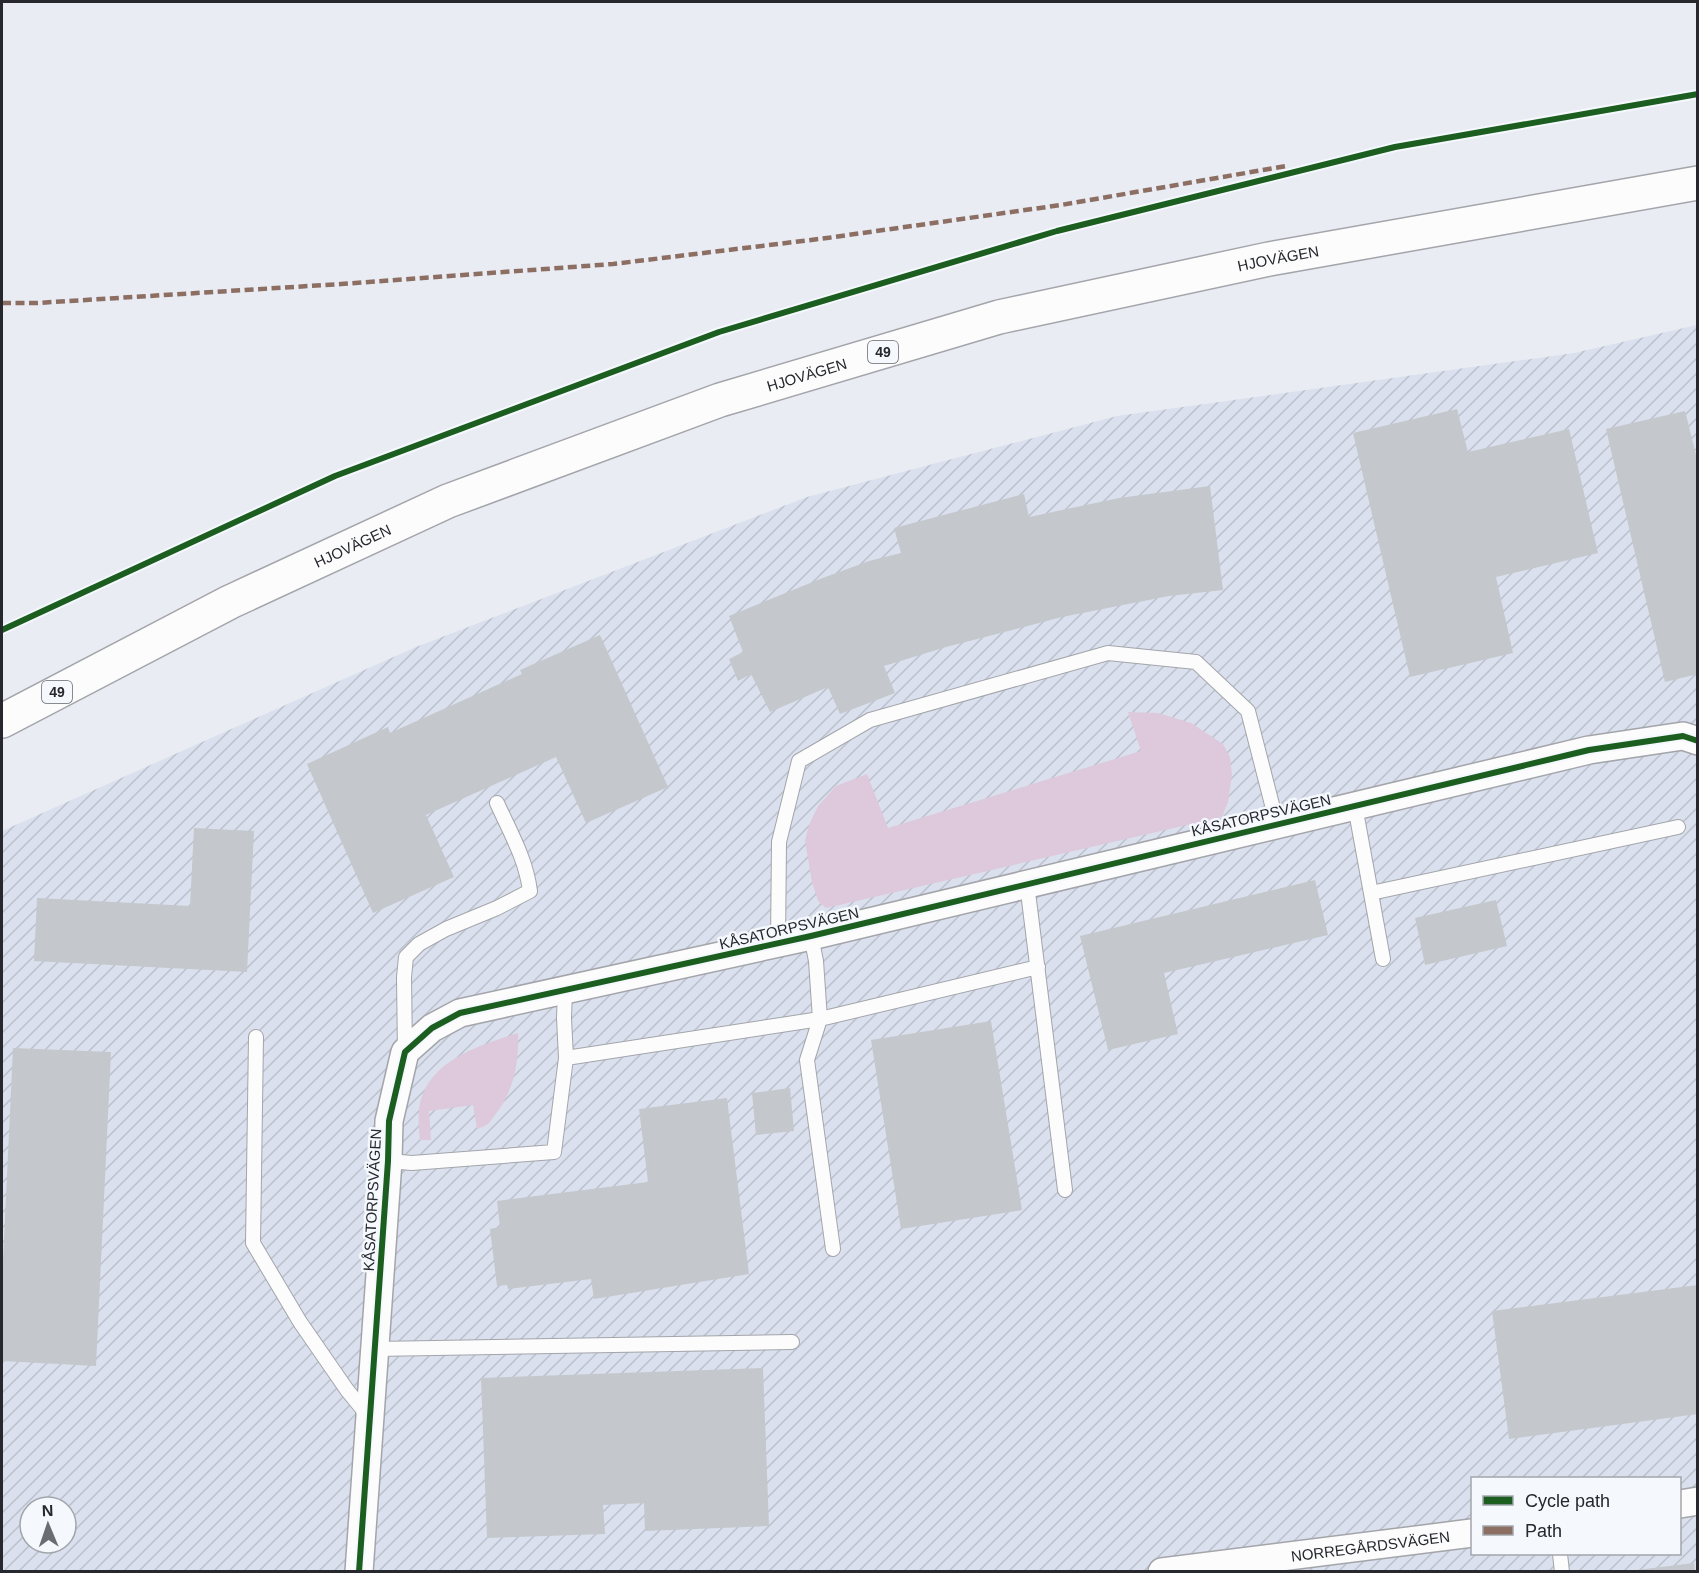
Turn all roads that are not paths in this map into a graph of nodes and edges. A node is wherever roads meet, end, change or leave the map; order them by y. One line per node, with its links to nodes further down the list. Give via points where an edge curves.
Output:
1 (1698, 183): 2 (main road, HJOVÄGEN / 49, via 1269,259 999,317 720,400 448,501 230,602)
2 (2, 721)
3 (1698, 741): 5 (street, KÅSATORPSVÄGEN, via 1683,736 1589,750)
4 (497, 803): 17 (lane, via 518,846 530,891 446,929 419,944 406,957)
5 (1355, 806): 6 (street, KÅSATORPSVÄGEN); 9 (lane)
6 (1277, 824): 8 (street, KÅSATORPSVÄGEN); 11 (lane, via 1248,711 1196,662 1108,653 870,720 799,762 779,842)
7 (1678, 828): 9 (lane)
8 (1027, 884): 10 (street, KÅSATORPSVÄGEN); 13 (lane)
9 (1371, 893): 12 (lane)
10 (811, 936): 11 (street, KÅSATORPSVÄGEN); 15 (lane)
11 (778, 943): 14 (street, KÅSATORPSVÄGEN)
12 (1383, 959)
13 (1038, 967): 15 (lane); 20 (lane)
14 (565, 990): 17 (street, KÅSATORPSVÄGEN, via 460,1013 432,1028); 18 (lane)
15 (820, 1019): 18 (lane); 21 (lane, via 807,1060)
16 (256, 1037): 24 (lane, via 254,1243 300,1322)
17 (405, 1052): 19 (street, KÅSATORPSVÄGEN, via 389,1121)
18 (566, 1058): 19 (lane, via 554,1152 412,1163)
19 (388, 1161): 23 (street, KÅSATORPSVÄGEN)
20 (1065, 1190)
21 (833, 1250)
22 (792, 1342): 23 (lane)
23 (375, 1349): 24 (street, KÅSATORPSVÄGEN)
24 (370, 1418): 29 (street, KÅSATORPSVÄGEN)
25 (1698, 1501): 26 (street)
26 (1681, 1504)
27 (1471, 1533): 30 (street, NORREGÅRDSVÄGEN)
28 (1560, 1555): 31 (lane)
29 (359, 1572)
30 (1162, 1572)
31 (1562, 1572)

